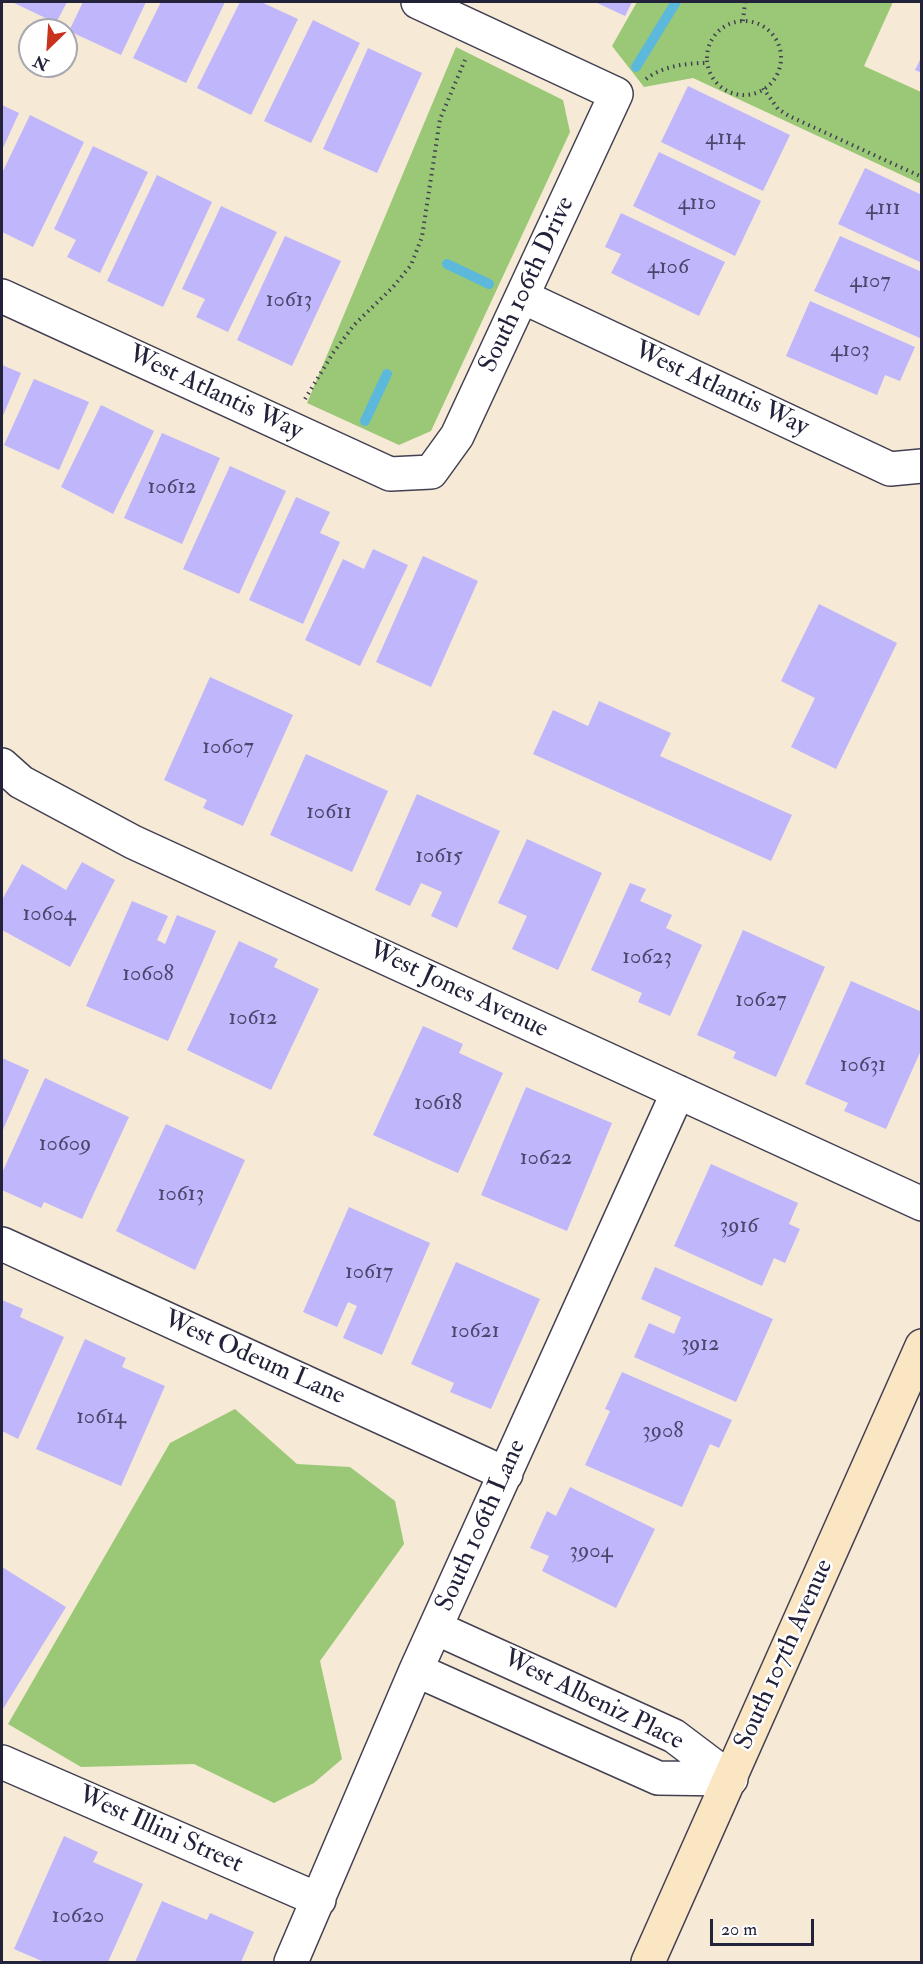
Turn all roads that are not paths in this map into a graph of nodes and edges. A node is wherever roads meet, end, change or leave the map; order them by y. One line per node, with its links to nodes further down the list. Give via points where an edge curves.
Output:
1 (418, 2): 3 (street, South 106th Drive, via 616,94)
2 (2, 296): 5 (street, West Atlantis Way, via 390,474)
3 (523, 297): 4 (street, West Atlantis Way, via 890,470); 5 (street, South 106th Drive, via 457,436)
4 (921, 466)
5 (431, 472)
6 (2, 765): 7 (street, West Jones Avenue, via 21,782 133,842)
7 (678, 1092): 8 (street, West Jones Avenue); 11 (street, South 106th Lane)
8 (921, 1204)
9 (2, 1244): 11 (street, West Odeum Lane)
10 (921, 1346): 17 (main road, South 107th Avenue)
11 (506, 1474): 12 (street, South 106th Lane)
12 (436, 1628): 13 (street, South 106th Lane); 14 (street, West Albeniz Place)
13 (416, 1670): 15 (street, West Albeniz Place); 18 (street, South 106th Lane)
14 (568, 1687): 15 (street); 17 (street, West Albeniz Place, via 674,1736)
15 (549, 1728): 17 (street, West Albeniz Place, via 658,1778)
16 (2, 1762): 18 (street, West Illini Street)
17 (730, 1779): 20 (main road, South 107th Avenue)
18 (319, 1900): 19 (street, South 106th Lane)
19 (291, 1962)
20 (648, 1962)

